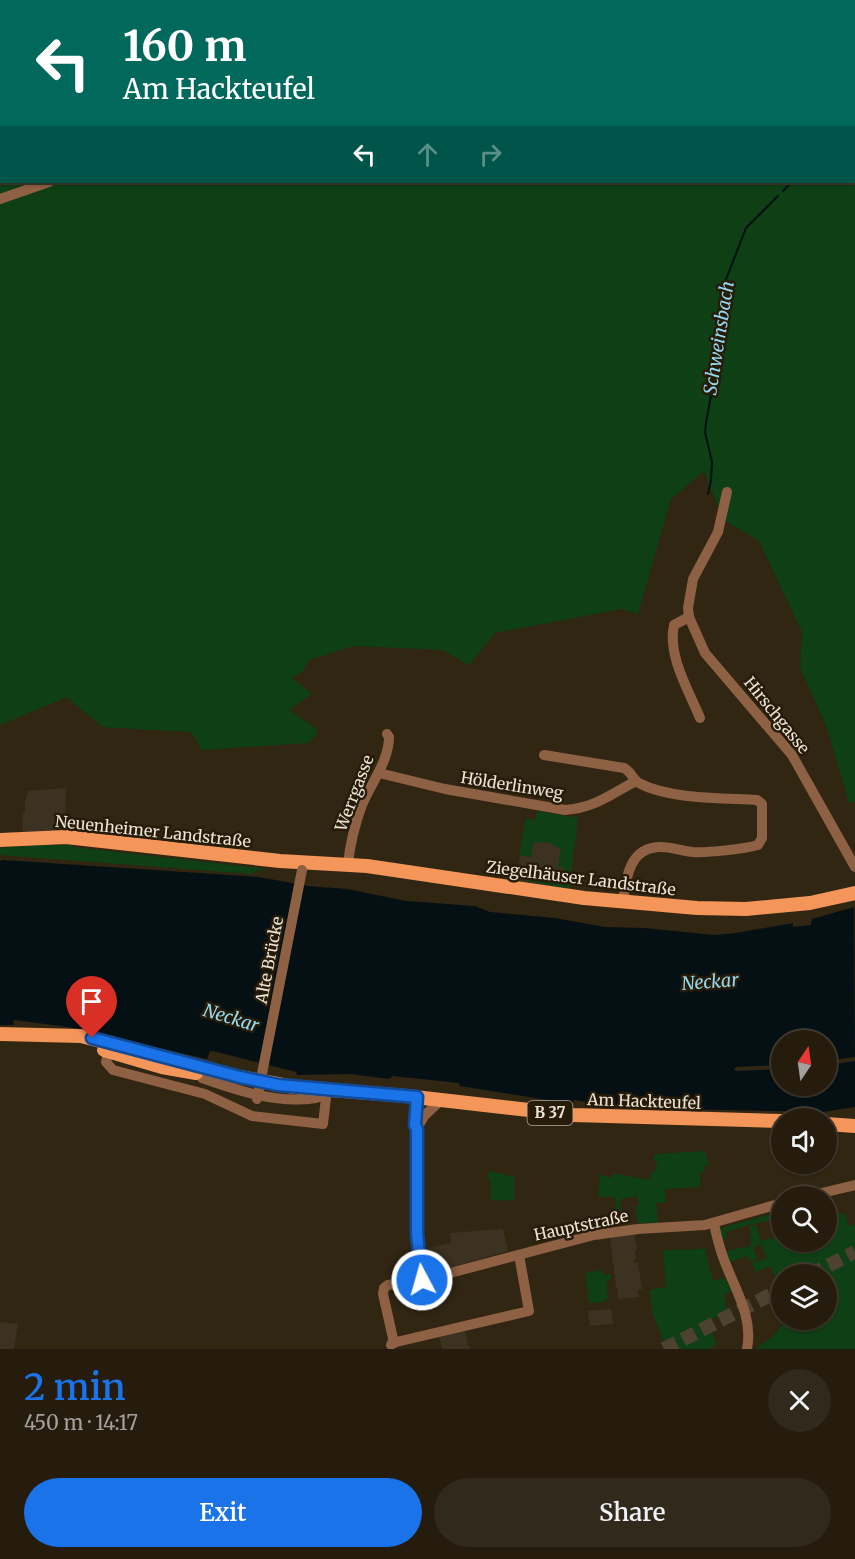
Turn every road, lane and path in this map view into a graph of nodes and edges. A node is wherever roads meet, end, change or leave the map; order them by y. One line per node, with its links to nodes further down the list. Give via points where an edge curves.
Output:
1 (46, 183): 2 (street)
2 (0, 199)
3 (727, 492): 4 (street, Hirschgasse, via 716,536 693,579)
4 (689, 617): 5 (street, via 674,625 674,642 679,667); 13 (street, Hirschgasse, via 710,659 792,754)
5 (699, 718)
6 (387, 734): 8 (street, Werrgasse, via 390,739)
7 (544, 755): 9 (street, via 620,767 630,771)
8 (379, 773): 9 (street, Hölderlinweg, via 565,810 597,804); 11 (street, Werrgasse, via 363,804)
9 (636, 781): 15 (street, via 673,793 759,800 762,838 755,846 699,852 660,847 642,852 627,874)
10 (0, 840): 12 (main road, Neuenheimer Landstraße, via 66,837)
11 (348, 864): 12 (main road, Ziegelhäuser Landstraße); 15 (main road, Ziegelhäuser Landstraße)
12 (303, 866): 23 (street, Alte Brücke, bridge)
13 (855, 867)
14 (855, 893): 15 (main road, Ziegelhäuser Landstraße, via 810,903 746,909)
15 (623, 902)
16 (0, 1034): 17 (main road, B 37, via 53,1035)
17 (110, 1047): 18 (main road, B 37, via 162,1067); 19 (main road, B 37); 23 (street, via 106,1063 113,1070 205,1094 238,1110)
18 (199, 1074): 19 (main road, B 37); 20 (street, via 249,1093 280,1099 318,1098)
19 (240, 1077): 20 (main road, Am Hackteufel / B 37)
20 (327, 1089): 21 (main road, Am Hackteufel / B 37); 23 (street, via 323,1124)
21 (417, 1097): 22 (main road, Am Hackteufel / B 37); 29 (street)
22 (441, 1100): 25 (main road, Am Hackteufel / B 37, via 573,1115); 29 (street)
23 (254, 1107)
24 (855, 1119): 26 (main road)
25 (771, 1121)
26 (837, 1121)
27 (837, 1124): 28 (main road)
28 (855, 1126)
29 (417, 1129): 35 (street, via 417,1234)
30 (855, 1185): 31 (street)
31 (837, 1189)
32 (771, 1206): 33 (street, Hauptstraße)
33 (714, 1224): 34 (street, Hauptstraße, via 607,1233); 37 (street, via 720,1251 746,1315)
34 (519, 1255): 35 (street, Hauptstraße); 36 (street, via 529,1311)
35 (422, 1280): 36 (street, Hauptstraße, via 384,1288)
36 (392, 1345)
37 (747, 1349)

